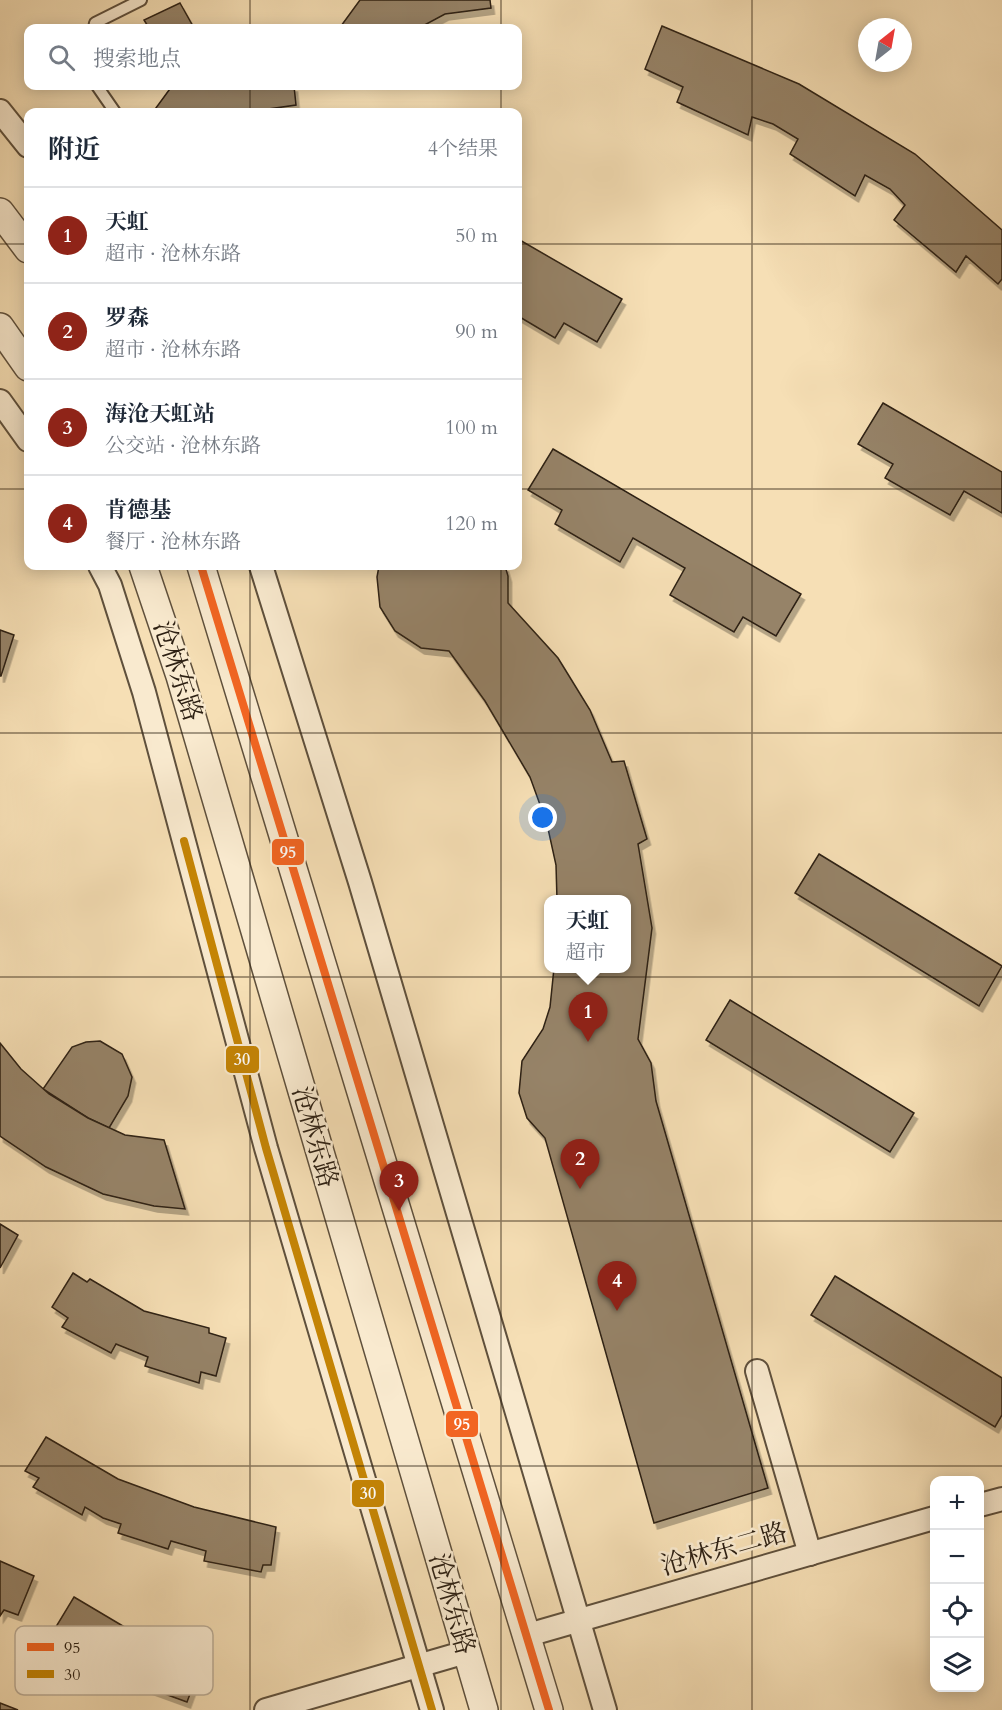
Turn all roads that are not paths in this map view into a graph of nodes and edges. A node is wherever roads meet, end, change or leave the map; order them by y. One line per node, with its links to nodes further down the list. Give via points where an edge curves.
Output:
1 (141, 0): 2 (lane)
2 (95, 24)
3 (100, 90): 4 (lane)
4 (112, 108)
5 (0, 111): 6 (street)
6 (24, 141)
7 (0, 212): 8 (street)
8 (24, 244)
9 (0, 327): 10 (street)
10 (24, 361)
11 (0, 401): 12 (street)
12 (24, 434)
13 (102, 570): 25 (street, via 144,692 266,1148)
14 (144, 570): 24 (street, 沧林东路, via 180,676)
15 (202, 570): 23 (street, 沧林东路)
16 (262, 570): 22 (street, via 364,893)
17 (757, 1371): 21 (street)
18 (1002, 1499): 19 (street)
19 (984, 1504)
20 (930, 1519): 21 (street, 沧林东二路)
21 (810, 1554): 22 (street, 沧林东二路)
22 (580, 1620): 23 (street, 沧林东二路); 30 (street)
23 (528, 1635): 29 (street, 沧林东路)
24 (466, 1652): 25 (street); 28 (street, 沧林东路)
25 (419, 1666): 26 (street); 27 (street)
26 (266, 1710)
27 (432, 1710)
28 (484, 1710)
29 (549, 1710)
30 (605, 1710)

